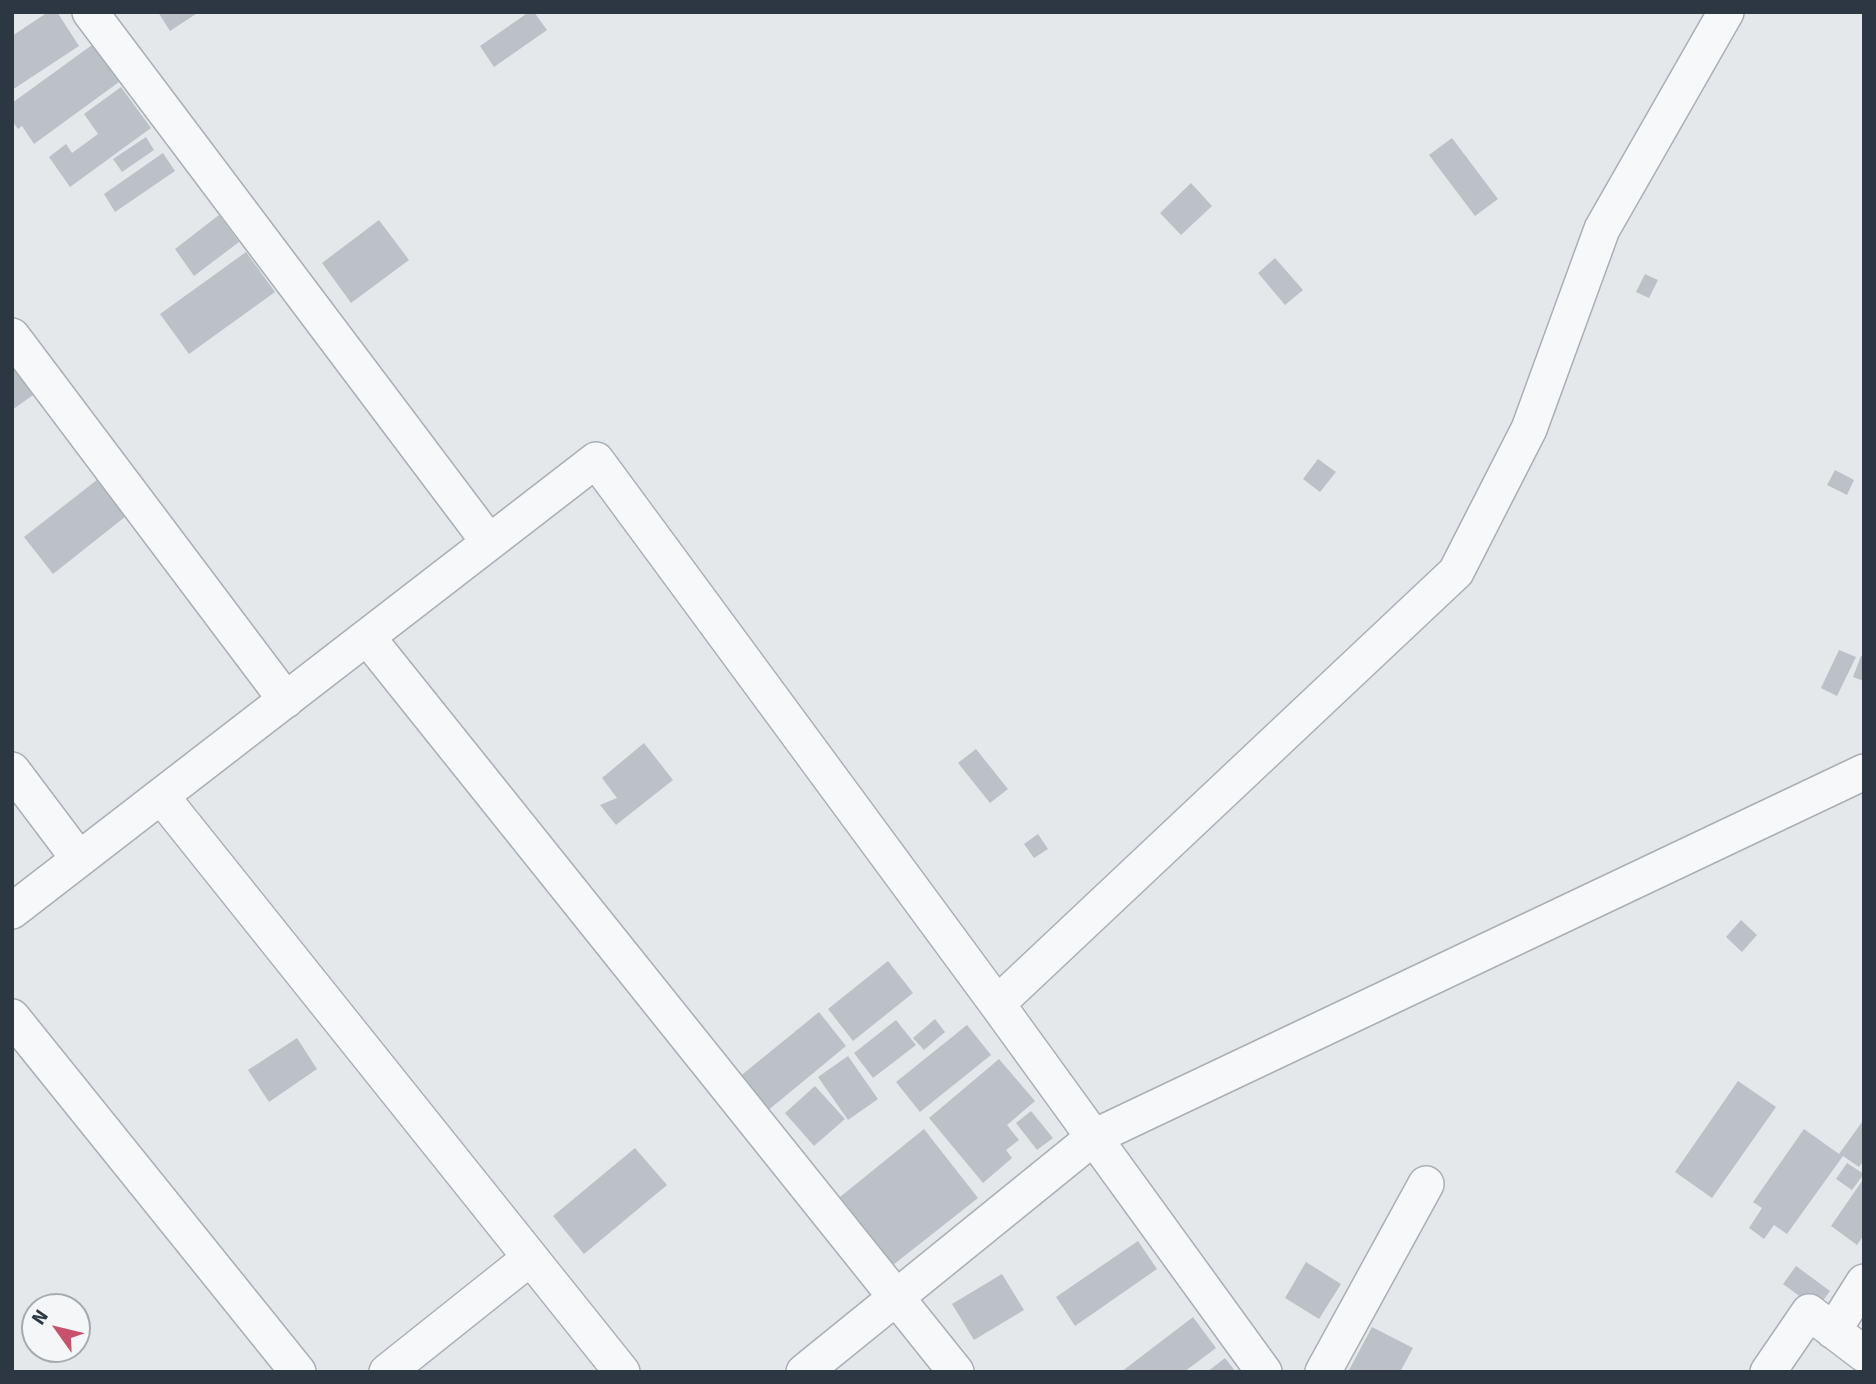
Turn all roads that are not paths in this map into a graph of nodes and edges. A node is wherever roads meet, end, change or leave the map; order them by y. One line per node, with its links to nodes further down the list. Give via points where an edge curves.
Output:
1 (90, 12): 4 (street)
2 (1726, 12): 12 (street, via 1602,229 1529,429 1456,572)
3 (12, 336): 6 (street)
4 (489, 542): 5 (street); 12 (street, via 596,460)
5 (367, 637): 6 (street); 18 (street)
6 (285, 700): 9 (street)
7 (12, 770): 10 (street)
8 (1864, 772): 14 (street)
9 (161, 796): 10 (street); 16 (street)
10 (79, 859): 11 (street)
11 (12, 911)
12 (997, 1004): 14 (street)
13 (12, 1017): 21 (street)
14 (1094, 1137): 18 (street); 26 (street)
15 (1426, 1184): 27 (street)
16 (530, 1258): 22 (street); 23 (street)
17 (1864, 1282): 19 (street)
18 (896, 1297): 24 (street); 25 (street)
19 (1833, 1331): 20 (street); 28 (street, via 1809,1312)
20 (1864, 1354)
21 (298, 1372)
22 (387, 1372)
23 (622, 1372)
24 (804, 1372)
25 (956, 1372)
26 (1264, 1372)
27 (1324, 1372)
28 (1768, 1372)

